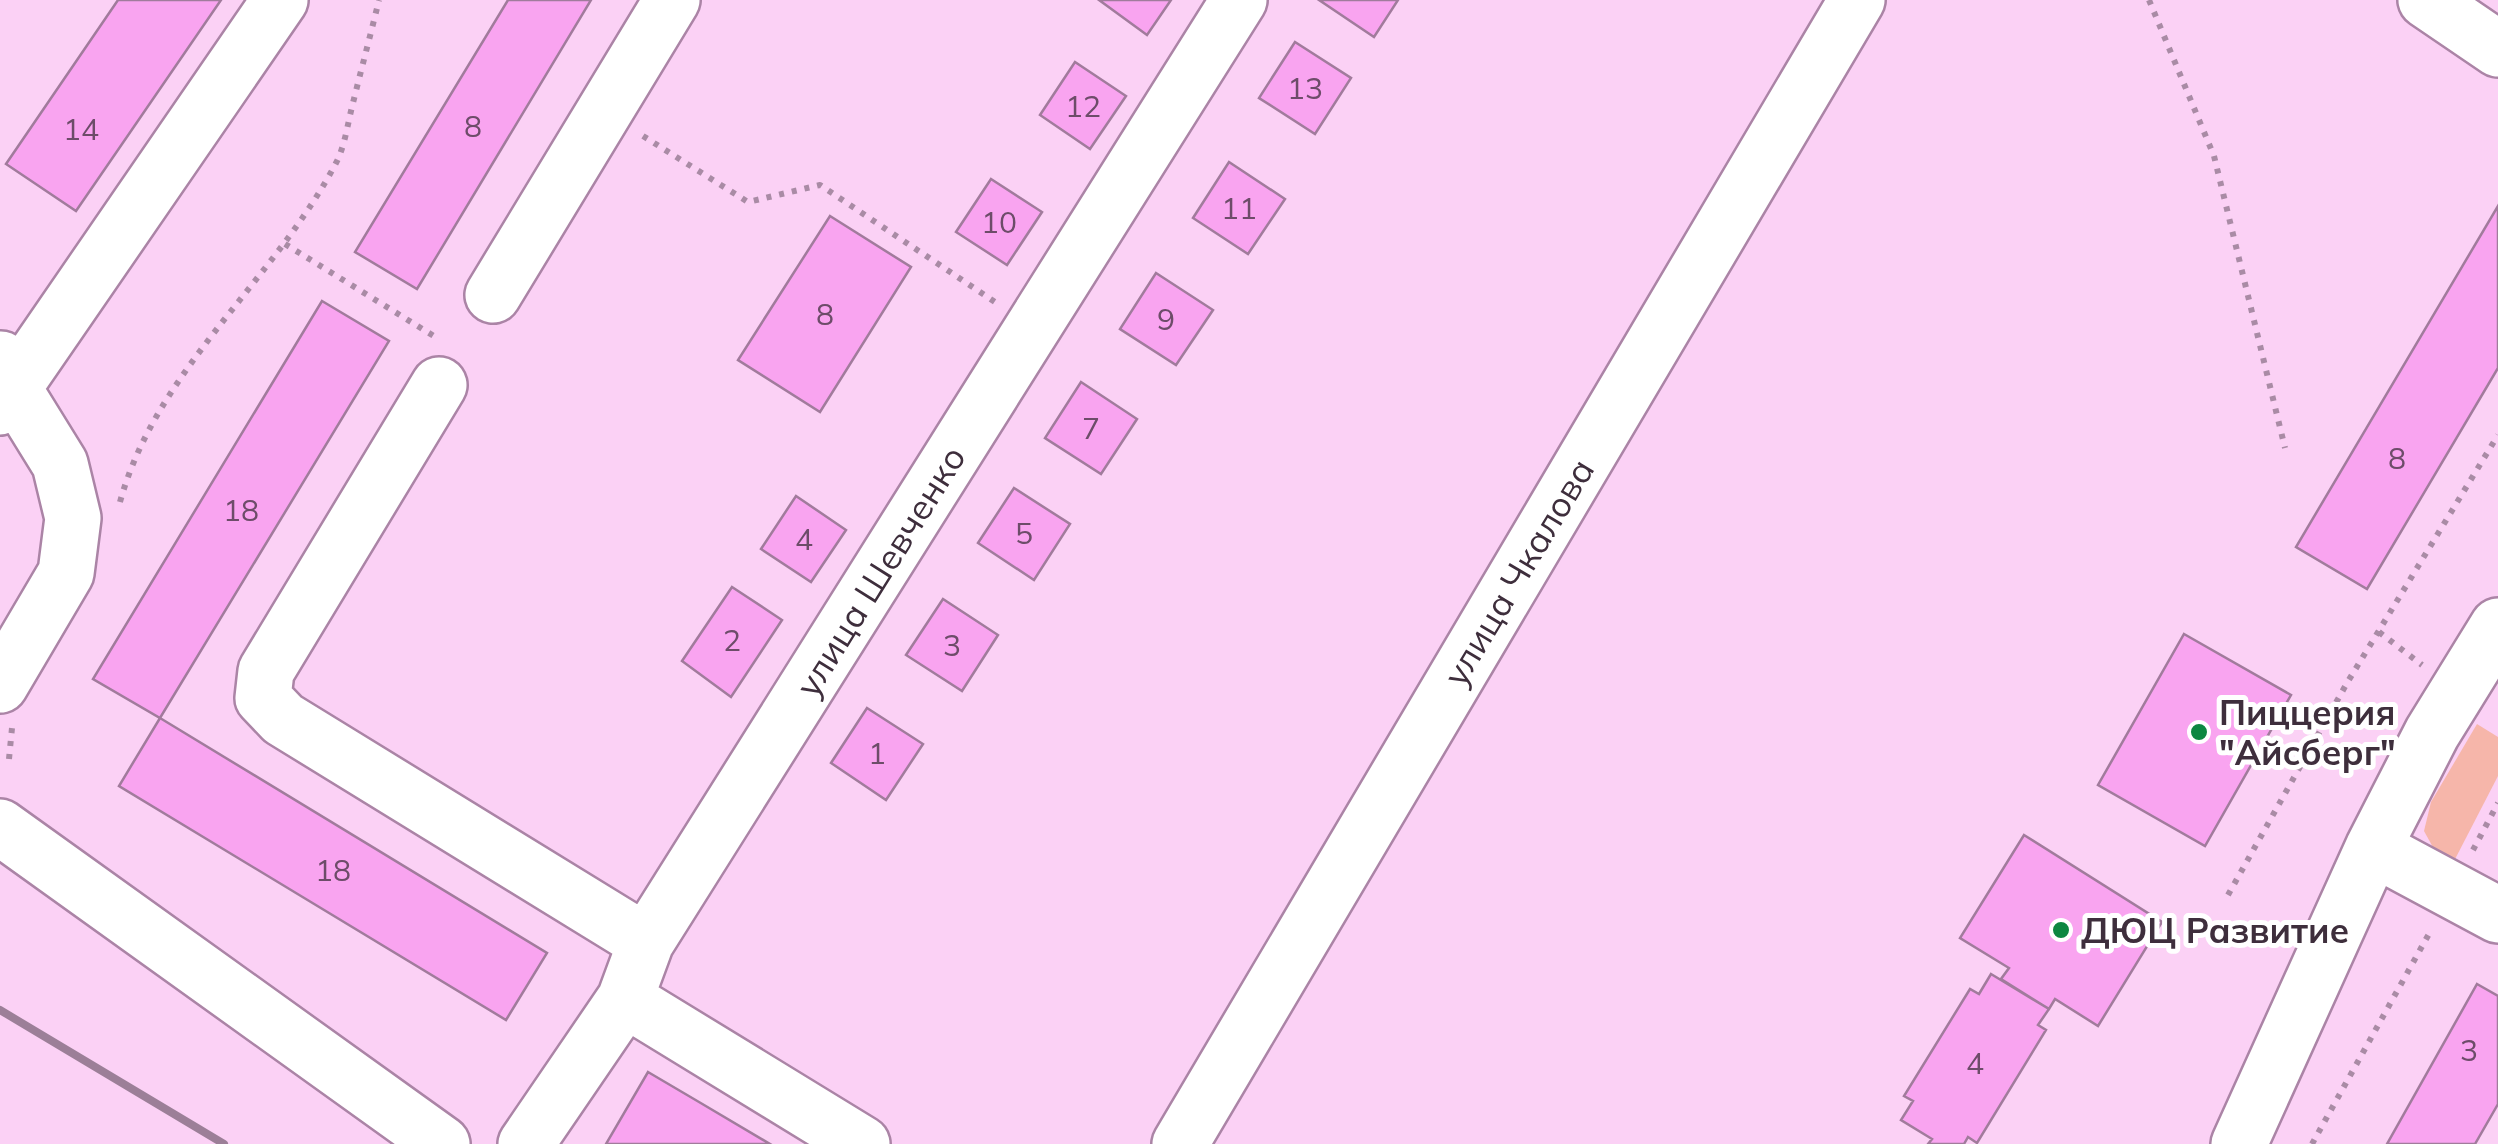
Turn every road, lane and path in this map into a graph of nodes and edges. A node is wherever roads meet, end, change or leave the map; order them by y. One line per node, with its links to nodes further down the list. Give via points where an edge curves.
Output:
1 (280, 0): 13 (street)
2 (380, 0): 10 (path, via 338,160)
3 (672, 0): 9 (street)
4 (1239, 0): 12 (street, улица Шевченко)
5 (1857, 0): 31 (street, улица Чкалова)
6 (2149, 0): 16 (path, via 2214,156)
7 (2426, 0): 8 (street)
8 (2498, 49)
9 (604, 112): 11 (street); 12 (path, via 748,202 820,185)
10 (285, 244): 14 (path, via 459,351); 17 (path, via 168,401 130,464)
11 (493, 295)
12 (1033, 327): 26 (street, улица Шевченко)
13 (4, 384): 19 (street, via 60,464 73,518 66,573)
14 (439, 385): 26 (street, via 266,671 263,698 283,719)
15 (2498, 435): 24 (path)
16 (2286, 448)
17 (118, 510)
18 (2498, 626): 23 (street, via 2432,733)
19 (6, 698): 20 (path)
20 (10, 759)
21 (2498, 803): 25 (path)
22 (0, 826): 28 (street)
23 (2373, 848): 25 (street); 32 (street)
24 (2228, 895)
25 (2476, 902): 33 (path)
26 (646, 942): 27 (street, улица Шевченко)
27 (625, 999): 29 (street, улица Шевченко); 30 (street)
28 (442, 1144)
29 (526, 1144)
30 (862, 1144)
31 (1180, 1144)
32 (2240, 1144)
33 (2312, 1144)

